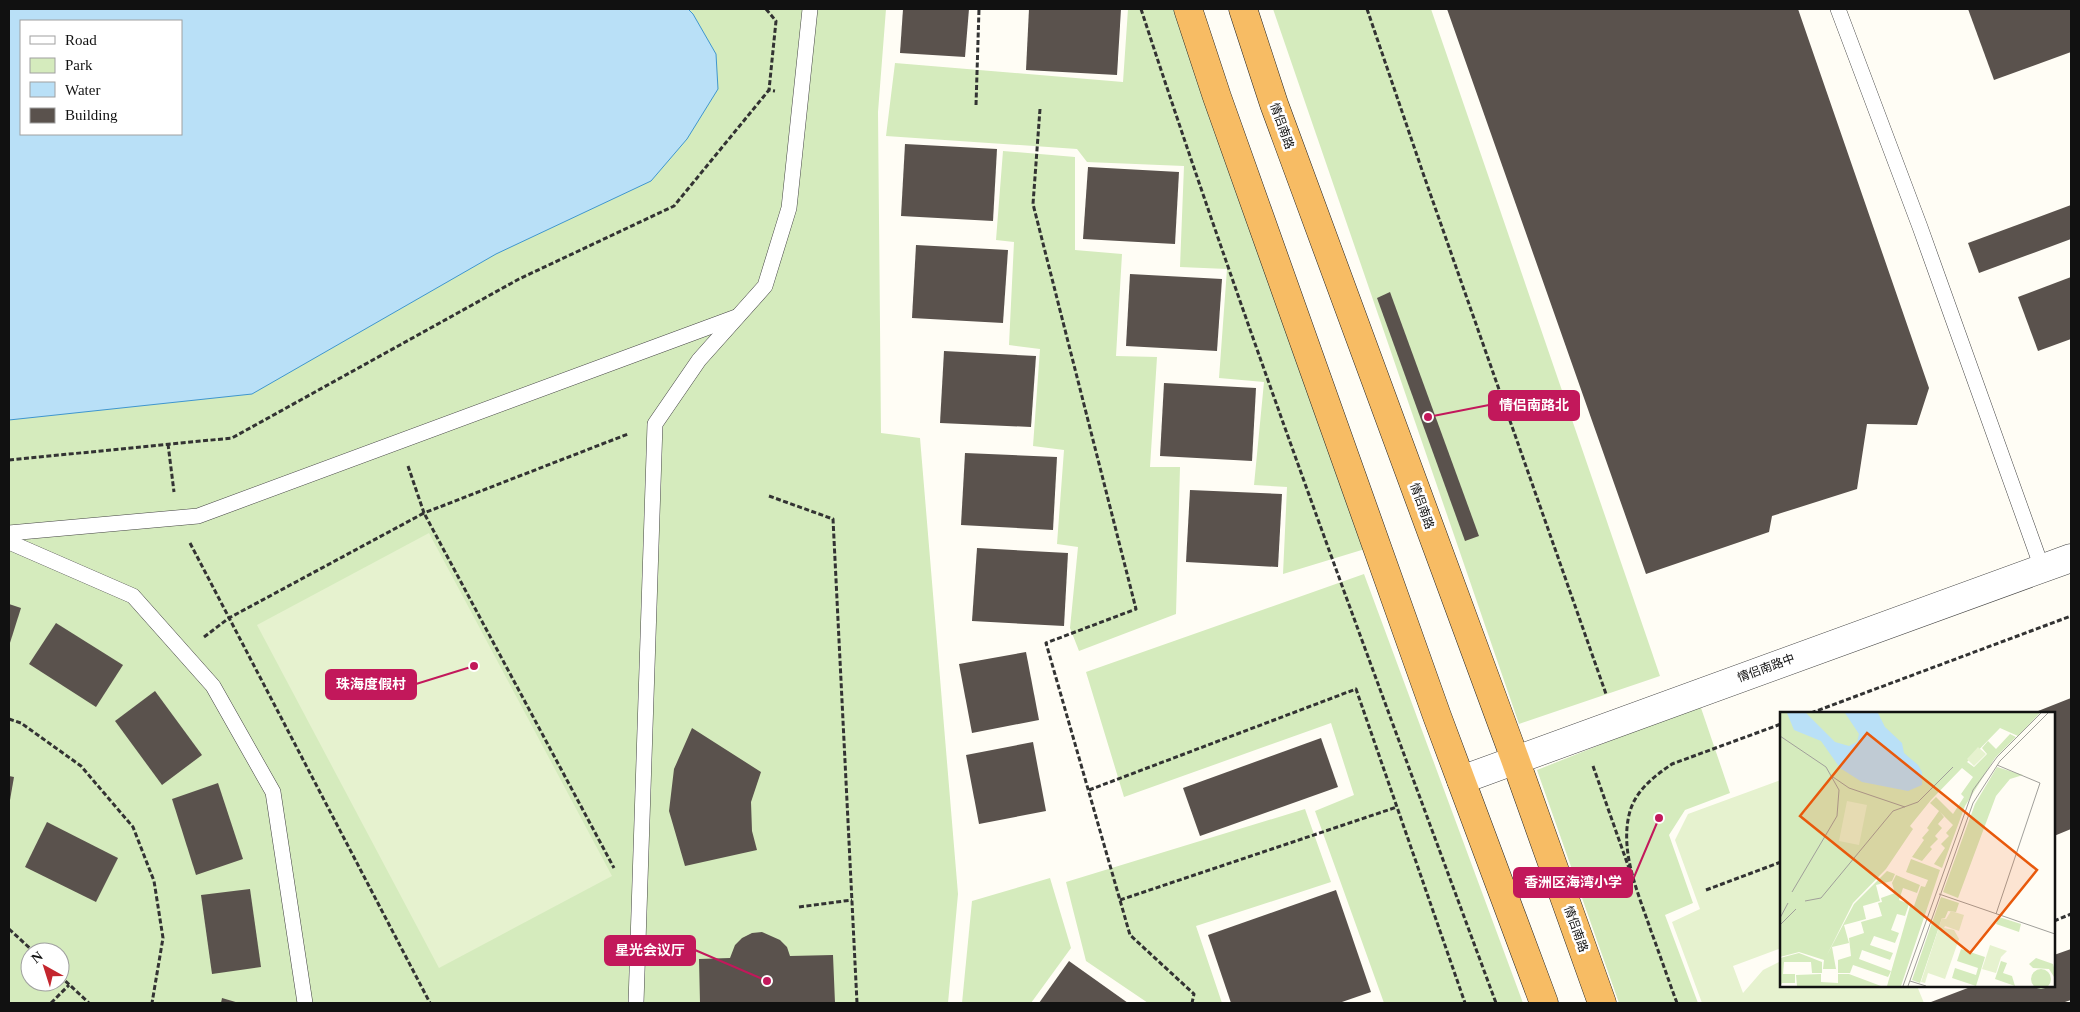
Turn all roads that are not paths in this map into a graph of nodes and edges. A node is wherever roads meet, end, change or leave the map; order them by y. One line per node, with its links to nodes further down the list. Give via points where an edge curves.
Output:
1 (810, 9): 5 (lane, via 789,208 765,286)
2 (1188, 9): 11 (highway)
3 (1243, 9): 10 (highway, 情侣南路, via 1274,104)
4 (1838, 9): 9 (lane)
5 (738, 316): 6 (lane, via 198,516); 13 (lane, via 699,360 655,424)
6 (9, 533)
7 (9, 542): 12 (lane, via 133,596 213,686 273,792)
8 (2071, 558): 9 (street, 情侣南路中)
9 (2042, 568): 10 (street, 情侣南路中)
10 (1515, 759): 11 (street, 情侣南路中); 15 (highway, 情侣南路)
11 (1461, 780): 14 (highway)
12 (305, 1003)
13 (636, 1003)
14 (1544, 1003)
15 (1602, 1003)

